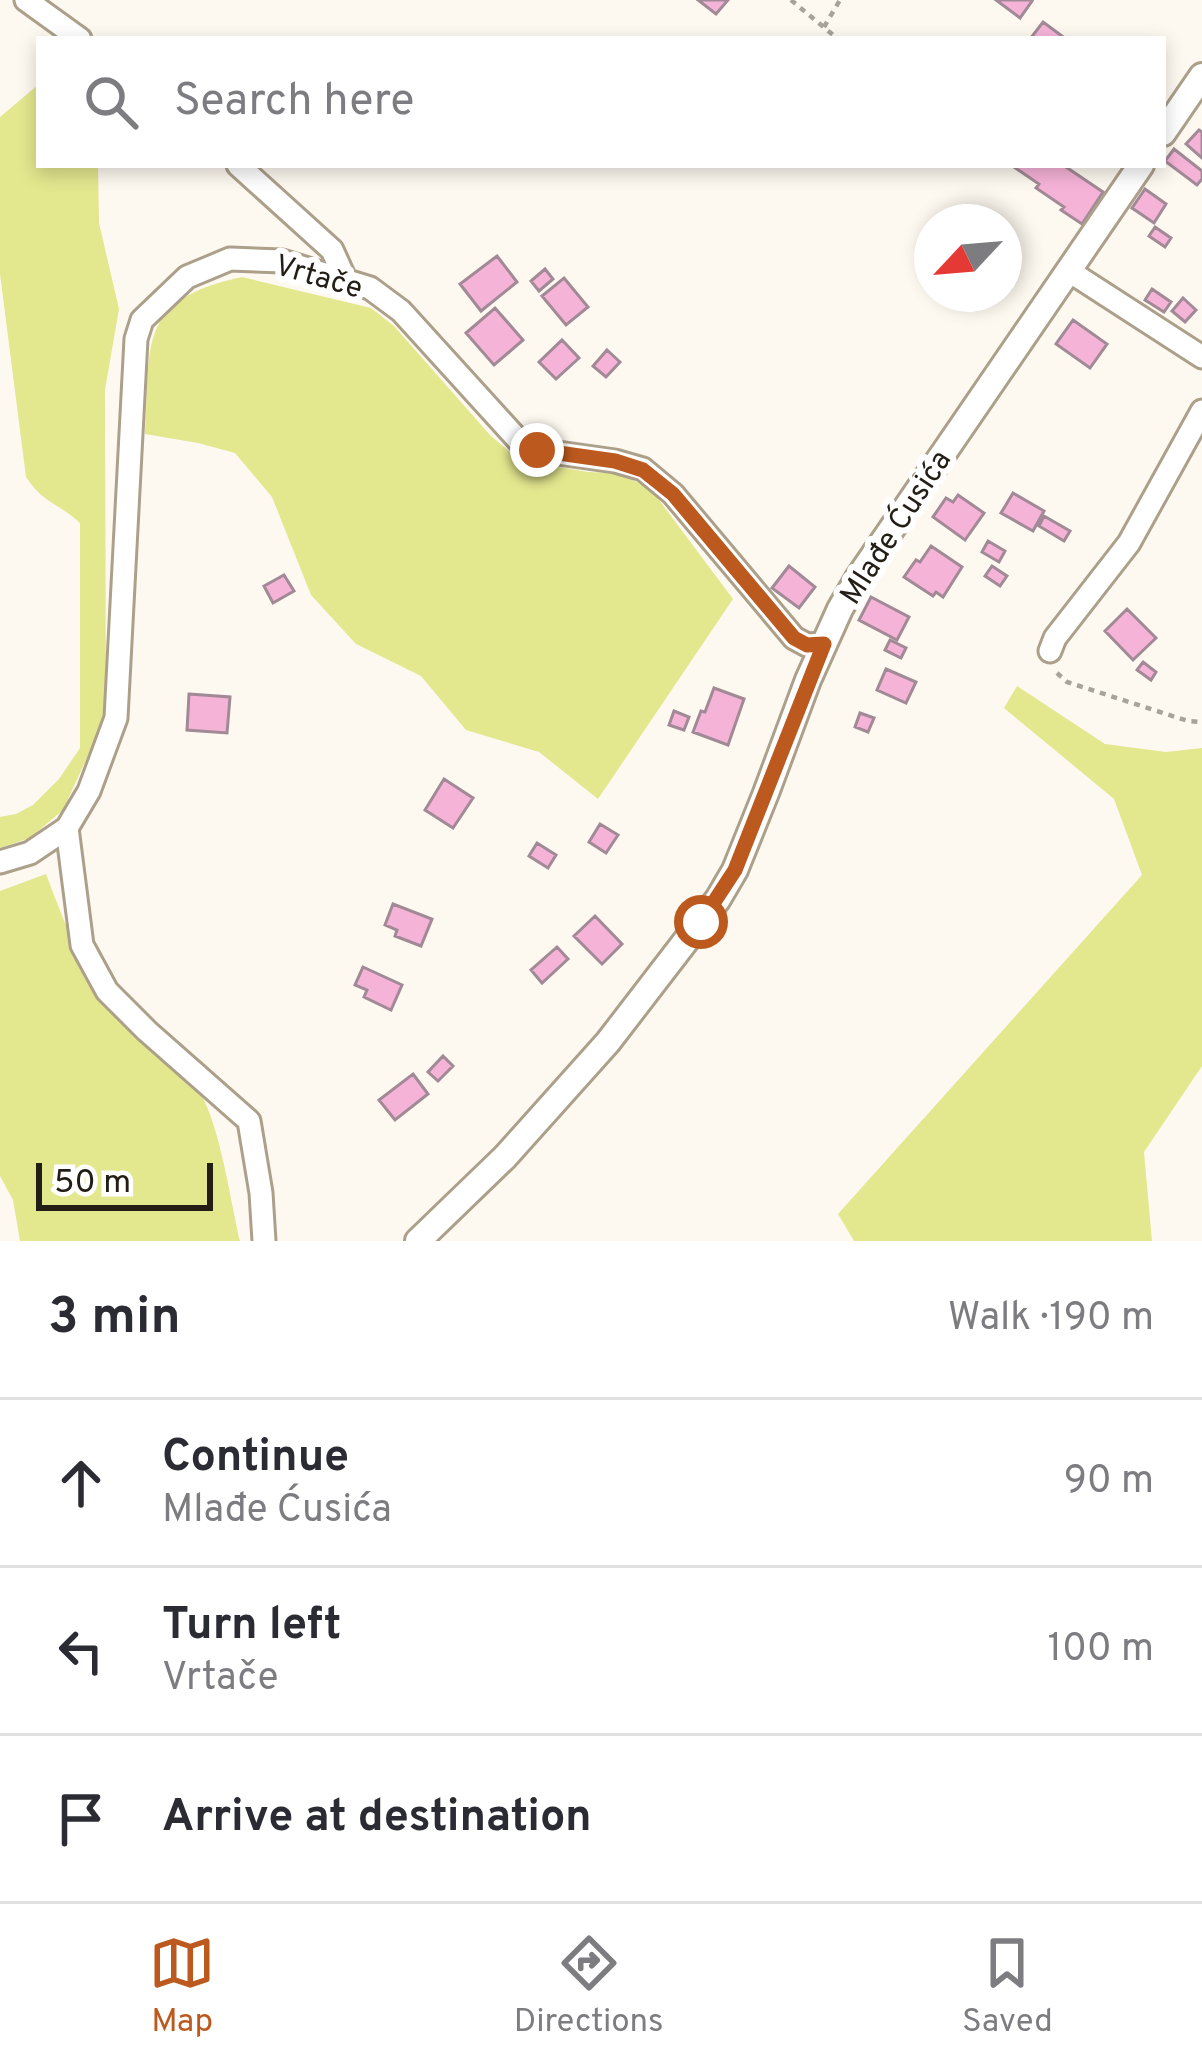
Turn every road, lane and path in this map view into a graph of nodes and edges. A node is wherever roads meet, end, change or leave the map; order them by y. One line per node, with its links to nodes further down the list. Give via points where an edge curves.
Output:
1 (26, 0): 5 (street)
2 (791, 0): 4 (path)
3 (840, 0): 4 (path)
4 (824, 27): 6 (path)
5 (76, 36)
6 (834, 36)
7 (1202, 76): 8 (street)
8 (1166, 129)
9 (241, 168): 12 (street, via 332,250)
10 (1139, 168): 11 (street, Mlađe Ćusića)
11 (1069, 271): 13 (street); 15 (street, Mlađe Ćusića, via 858,578)
12 (346, 281): 15 (street, Vrtače, via 401,310 520,442 643,470 673,494 794,638); 18 (street, Vrtače, via 282,261 230,259 187,277 142,320 116,718)
13 (1202, 357)
14 (1202, 411): 16 (street, via 1129,543)
15 (824, 644): 21 (street, Mlađe Ćusića, via 718,899 608,1042)
16 (1050, 651): 17 (path, via 1066,682)
17 (1202, 722)
18 (68, 828): 19 (street); 20 (street, via 82,945 107,991 249,1121)
19 (0, 862)
20 (264, 1241)
21 (418, 1241)

